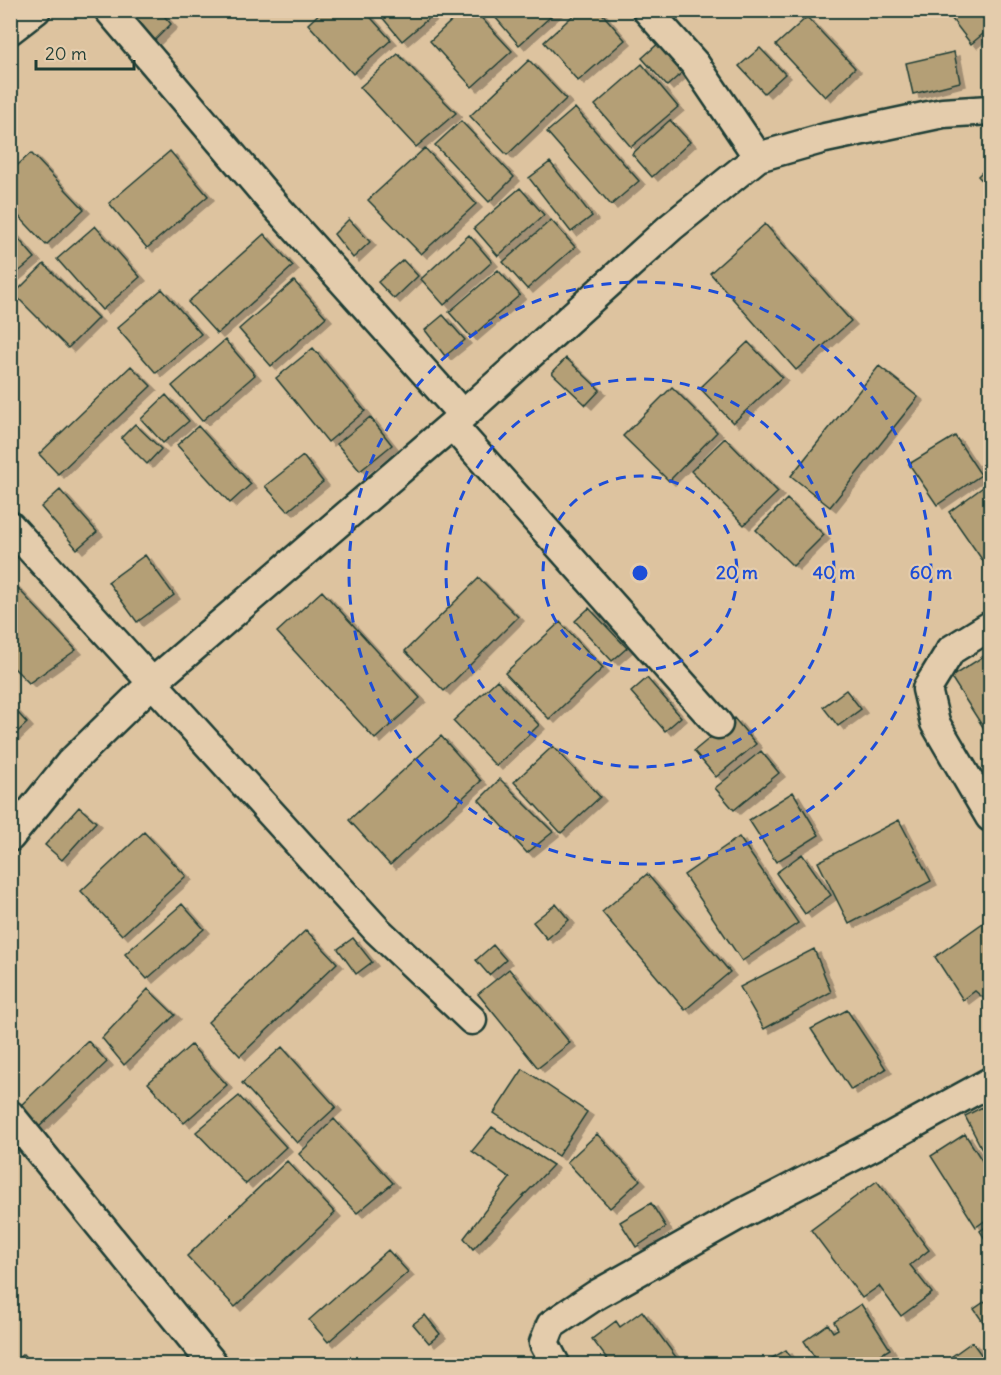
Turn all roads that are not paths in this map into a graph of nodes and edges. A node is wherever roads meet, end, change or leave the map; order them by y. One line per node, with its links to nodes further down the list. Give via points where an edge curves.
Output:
1 (36, 10): 4 (street)
2 (109, 10): 7 (street)
3 (647, 10): 6 (street, via 695,64)
4 (10, 30)
5 (990, 110): 6 (street, via 943,113)
6 (758, 157): 7 (street, via 671,227)
7 (458, 420): 10 (street); 11 (street)
8 (10, 526): 10 (street)
9 (990, 626): 12 (street, via 951,650 927,689 935,723)
10 (152, 683): 13 (street, via 70,763); 14 (street, via 376,930)
11 (718, 724)
12 (990, 817)
13 (10, 837)
14 (472, 1020)
15 (990, 1082): 18 (street, via 735,1216 596,1295 551,1325 544,1343)
16 (10, 1115): 17 (street)
17 (213, 1365)
18 (555, 1365)

